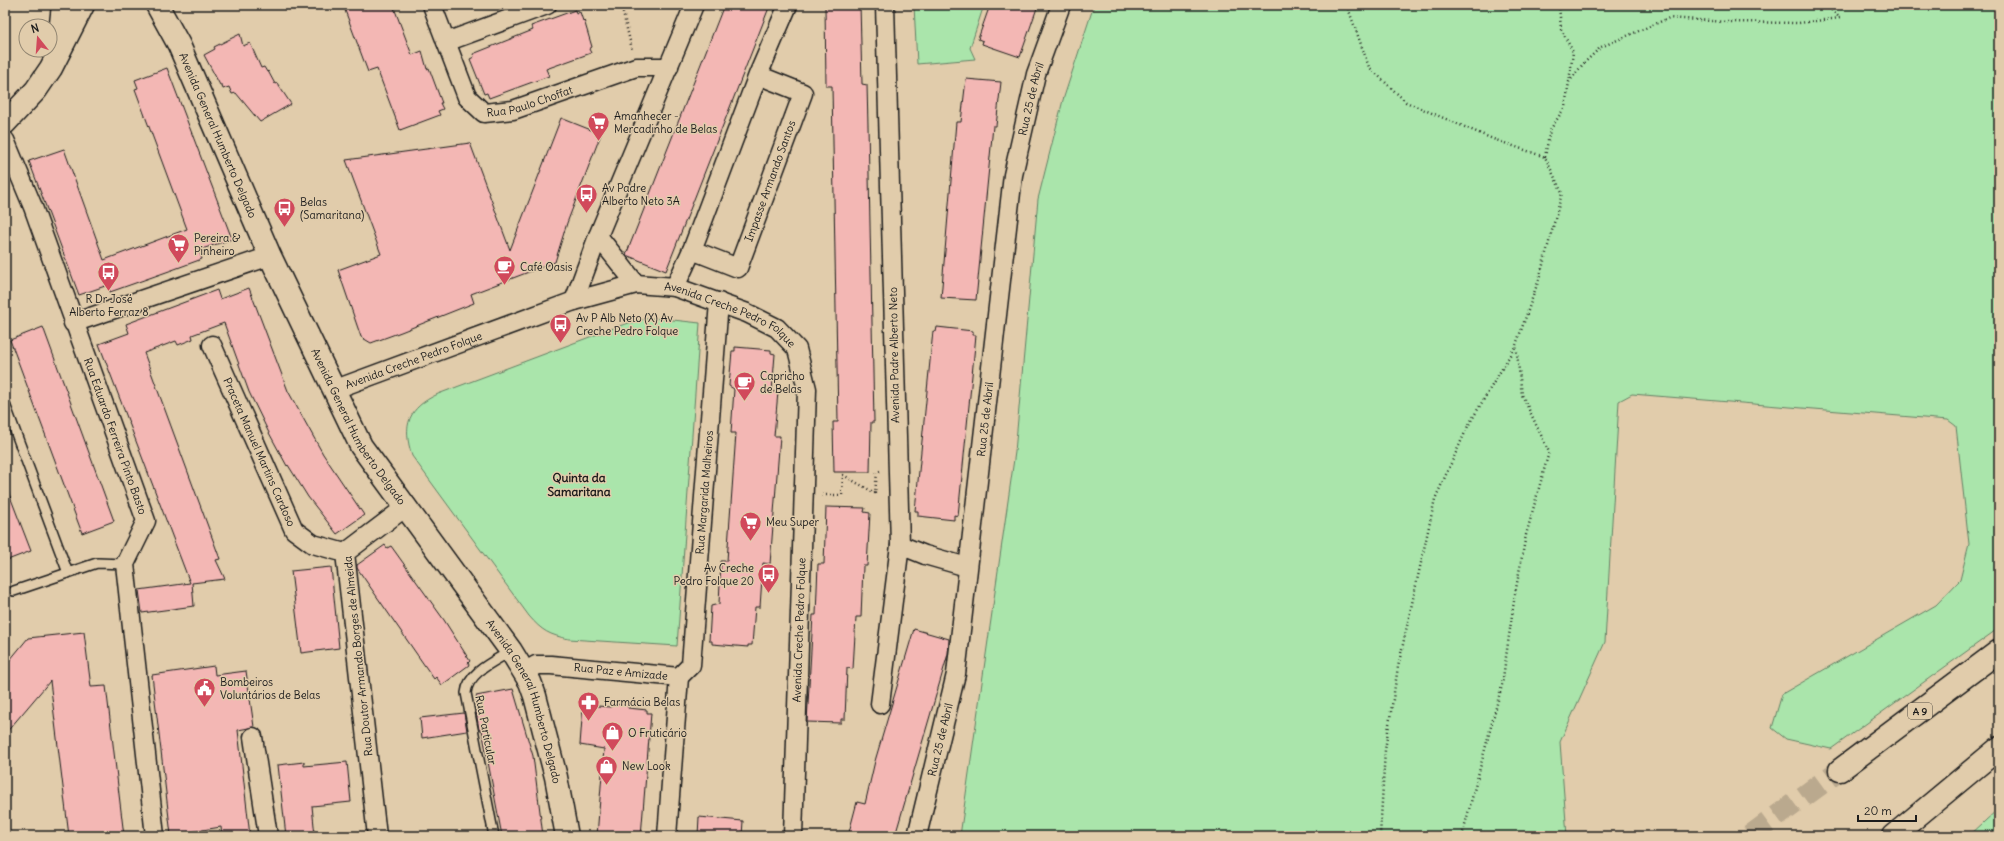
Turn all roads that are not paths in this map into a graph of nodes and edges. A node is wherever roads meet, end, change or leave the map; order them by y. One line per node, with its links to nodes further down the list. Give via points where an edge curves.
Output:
1 (62, 5): 11 (main road)
2 (83, 5): 11 (main road)
3 (157, 5): 19 (main road, Avenida General Humberto Delgado, via 179,45)
4 (432, 5): 10 (street, Rua Paulo Choffat)
5 (547, 5): 10 (street)
6 (694, 5): 13 (street)
7 (788, 5): 14 (street)
8 (885, 5): 29 (street, Avenida Padre Alberto Neto)
9 (1061, 5): 32 (street, Rua 25 de Abril, via 1036,74 1013,175)
10 (446, 42): 13 (street, Rua Paulo Choffat, via 467,98 484,113 513,110 636,67)
11 (58, 51)
12 (55, 58): 15 (main road, via 36,90)
13 (669, 67): 17 (street)
14 (758, 75): 18 (street); 18 (street, Impasse Armando Santos, via 802,93 738,268)
15 (5, 123)
16 (5, 140): 24 (street, Rua Eduardo Ferreira Pinto Basto, via 33,207)
17 (598, 236): 20 (street); 22 (street)
18 (692, 250): 21 (street)
19 (270, 256): 24 (street); 26 (main road, Avenida General Humberto Delgado)
20 (636, 284): 21 (street, Avenida Creche Pedro Folque); 22 (street, Avenida Creche Pedro Folque)
21 (675, 287): 23 (street, Avenida Creche Pedro Folque)
22 (574, 301): 26 (street, Avenida Creche Pedro Folque)
23 (719, 302): 38 (street, Rua Margarida Malheiros, via 691,665); 49 (street, Avenida Creche Pedro Folque, via 777,328 797,349 807,388)
24 (73, 323): 31 (street, Rua Eduardo Ferreira Pinto Basto, via 146,521)
25 (212, 345): 30 (street, Praceta Manuel Martins Cardoso, via 294,530 314,544)
26 (333, 390): 28 (main road, Avenida General Humberto Delgado, via 361,446)
27 (5, 404): 33 (lane)
28 (407, 506): 30 (street, Rua Doutor Armando Borges de Almeida); 35 (main road, Avenida General Humberto Delgado)
29 (900, 545): 32 (street); 39 (street, Avenida Padre Alberto Neto)
30 (345, 553): 45 (street, Rua Doutor Armando Borges de Almeida)
31 (125, 564): 33 (lane, via 97,564); 43 (street)
32 (967, 567): 50 (street, Rua 25 de Abril, via 956,674)
33 (68, 573): 34 (lane)
34 (14, 591)
35 (511, 651): 37 (main road, Avenida General Humberto Delgado); 46 (lane, Rua Particular, via 471,678 466,693)
36 (1999, 651): 42 (main road, A 9)
37 (524, 672): 38 (street, Rua Paz e Amizade, via 536,666 558,666); 47 (main road, Avenida General Humberto Delgado, via 535,696 556,777)
38 (679, 676): 48 (street, Rua Paz e Amizade)
39 (880, 704)
40 (253, 737): 44 (street)
41 (1999, 748): 51 (main road)
42 (1840, 770)
43 (155, 836)
44 (268, 836)
45 (377, 836)
46 (494, 836)
47 (567, 836)
48 (667, 836)
49 (793, 836)
50 (917, 836)
51 (1892, 836)

